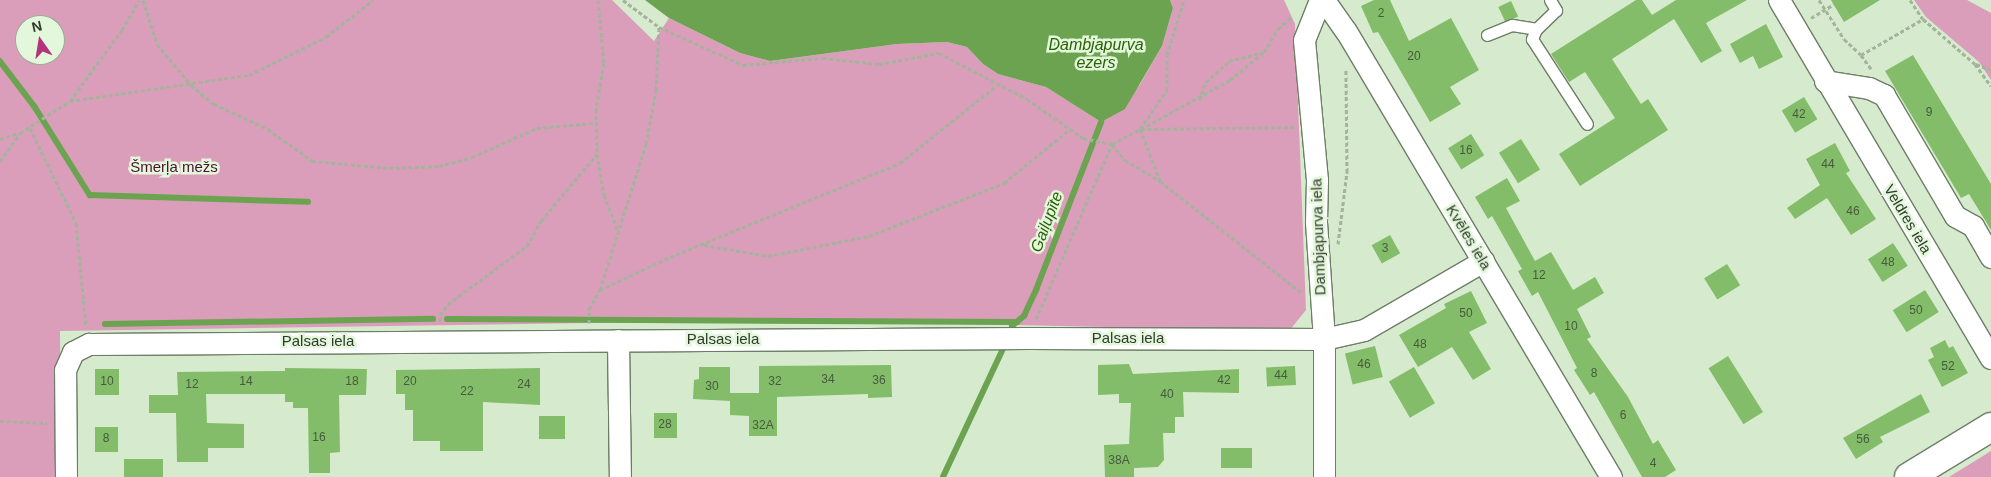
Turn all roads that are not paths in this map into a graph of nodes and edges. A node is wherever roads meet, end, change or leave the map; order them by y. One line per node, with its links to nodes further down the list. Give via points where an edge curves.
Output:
1 (1320, 0): 11 (street, Dambjapurva iela, via 1304,40 1317,180 1320,308)
2 (1324, 0): 10 (street, Kvēles iela, via 1346,31)
3 (1550, 0): 5 (lane, via 1556,10)
4 (1779, 0): 7 (street, Veldres iela)
5 (1536, 29): 6 (lane, via 1512,25); 8 (lane, via 1532,39)
6 (1487, 36)
7 (1825, 81): 9 (street, via 1879,91 1955,216 1973,226); 13 (street, Veldres iela)
8 (1587, 124)
9 (1991, 257)
10 (1483, 261): 11 (street, Palsas iela, via 1364,330); 18 (street, Kvēles iela)
11 (1324, 339): 12 (street, Palsas iela); 17 (street, Dambjapurva iela)
12 (618, 340): 15 (street, Palsas iela, via 89,344 73,352 67,360); 16 (street)
13 (1991, 358)
14 (1991, 427): 19 (street)
15 (66, 477)
16 (620, 477)
17 (1324, 477)
18 (1611, 477)
19 (1909, 477)

